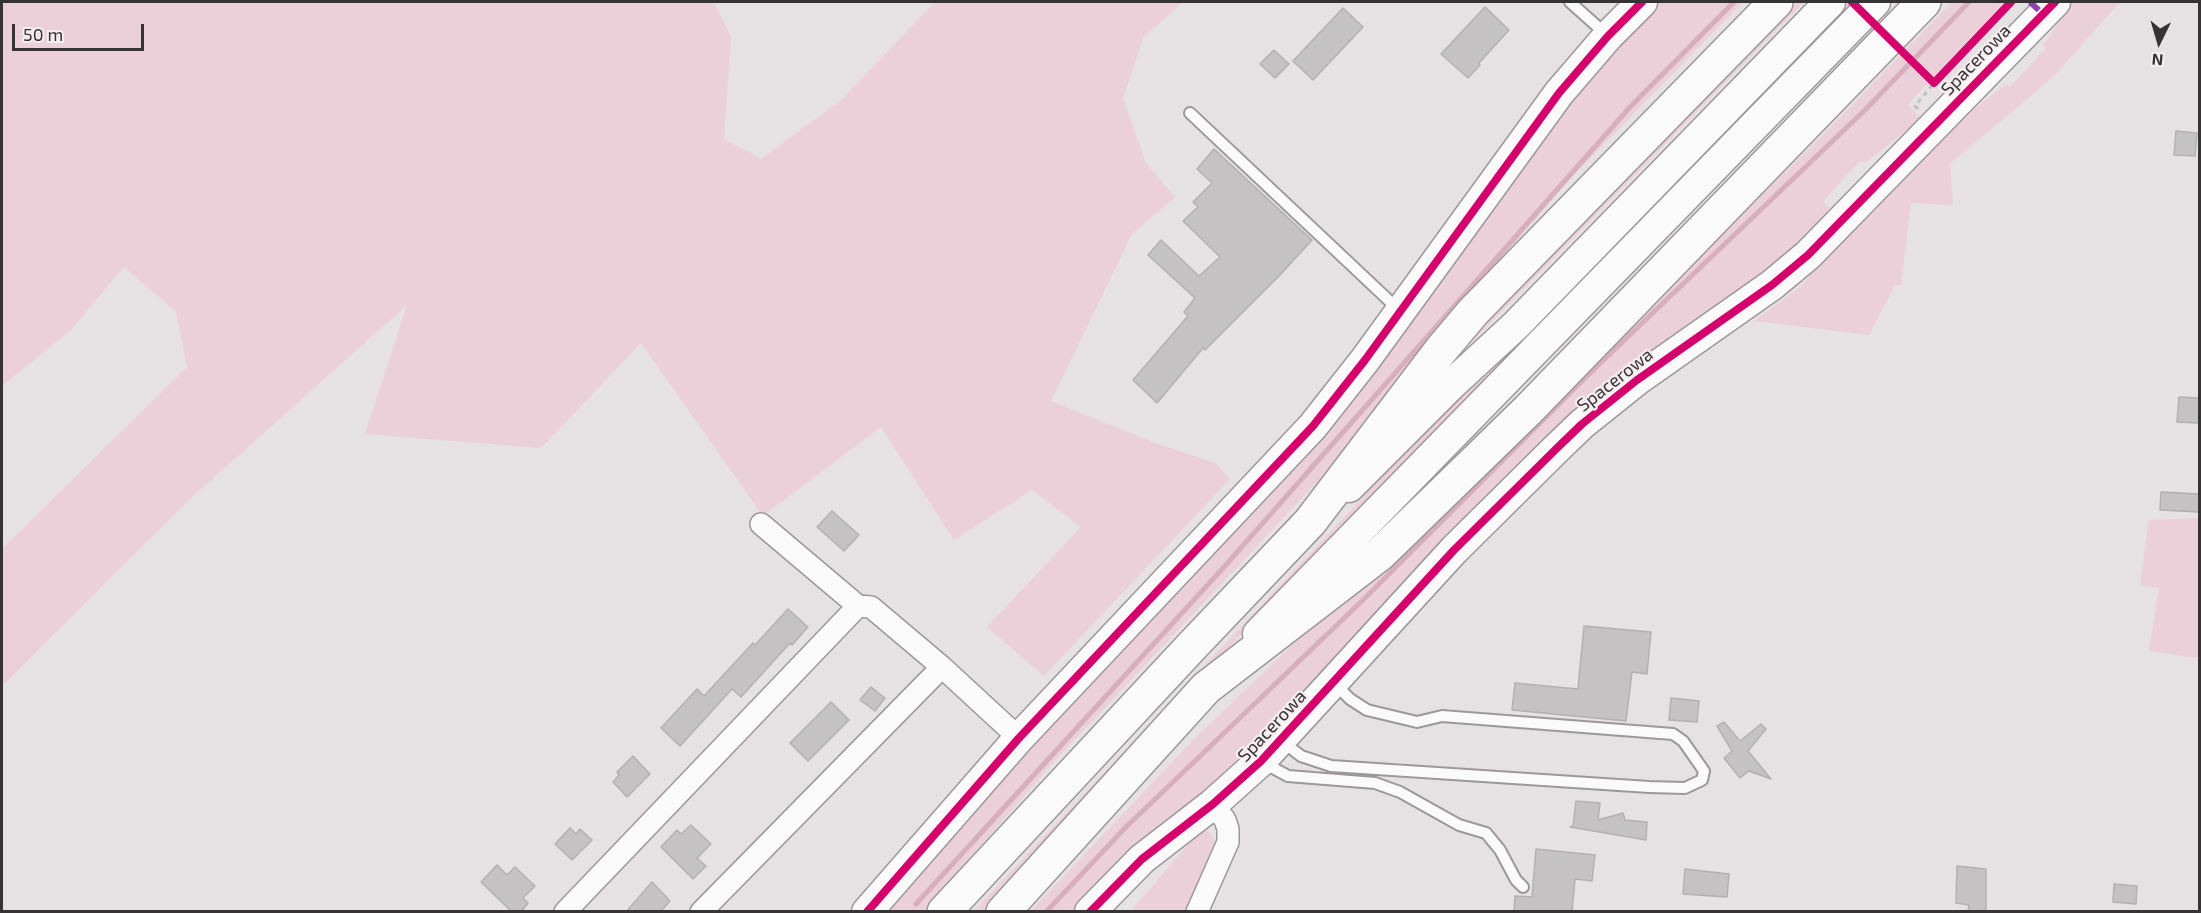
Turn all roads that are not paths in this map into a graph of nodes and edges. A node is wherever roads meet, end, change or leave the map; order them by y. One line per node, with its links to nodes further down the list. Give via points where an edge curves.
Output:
1 (1570, 2): 8 (lane)
2 (1642, 2): 8 (street)
3 (1776, 2): 11 (highway, via 1473,312)
4 (1830, 2): 11 (street, via 1516,325)
5 (1875, 2): 16 (street)
6 (1924, 2): 16 (highway, via 1528,410 1380,554)
7 (2055, 2): 15 (street, Spacerowa, via 1808,255 1582,424 1454,550)
8 (1608, 36): 10 (street, via 1559,93)
9 (1190, 113): 10 (lane)
10 (1400, 311): 17 (street, via 1313,426)
11 (1310, 522): 24 (highway)
12 (761, 524): 13 (street)
13 (858, 606): 14 (street, via 871,607); 21 (street)
14 (942, 666): 17 (street); 22 (street)
15 (1333, 682): 18 (street, Spacerowa); 18 (lane, via 1367,711 1417,722 1442,716 1672,734 1683,741 1704,771 1702,780 1684,788 1649,787 1331,766)
16 (1206, 688): 25 (highway)
17 (1019, 738): 23 (street)
18 (1271, 750): 19 (street, Spacerowa); 20 (lane, via 1288,777 1375,783 1400,792 1459,825 1486,833)
19 (1213, 804): 26 (street, Spacerowa, via 1142,859); 27 (street, via 1225,820 1228,842)
20 (1524, 887)
21 (566, 912)
22 (701, 912)
23 (867, 912)
24 (944, 912)
25 (1003, 912)
26 (1090, 912)
27 (1197, 912)

